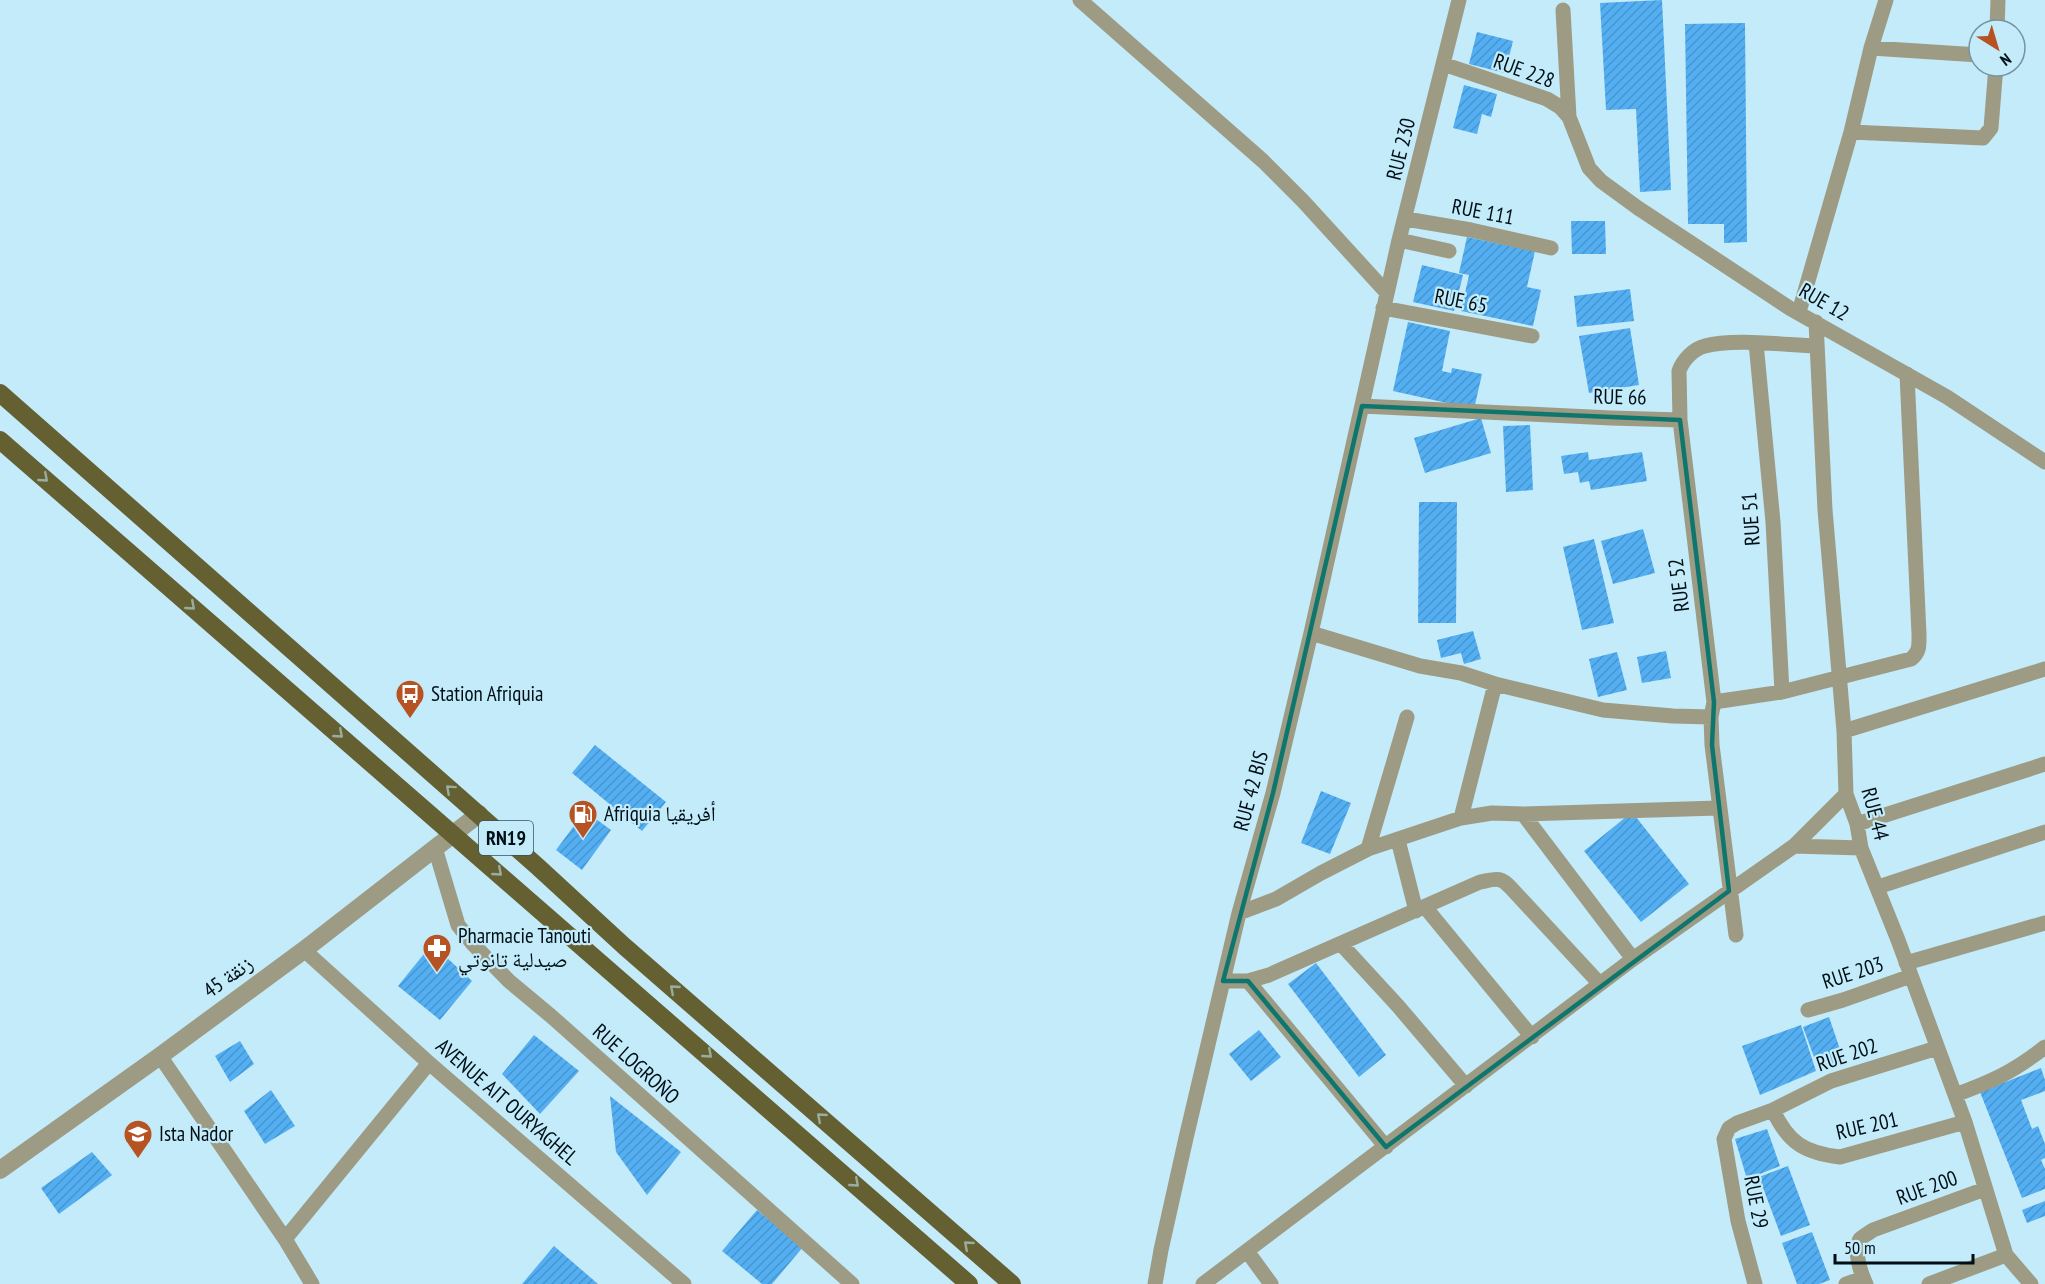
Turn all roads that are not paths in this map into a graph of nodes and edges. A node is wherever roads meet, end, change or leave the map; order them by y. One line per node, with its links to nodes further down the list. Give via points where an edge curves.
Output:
1 (1080, 0): 18 (street, via 1263,161 1303,201)
2 (1459, 0): 9 (street, RUE 230)
3 (1886, 0): 7 (street)
4 (1998, 0): 6 (street)
5 (1563, 10): 11 (street)
6 (1997, 18)
7 (1871, 48): 8 (street); 12 (street)
8 (1967, 55)
9 (1443, 64): 11 (street, RUE 228, via 1547,99); 14 (street, RUE 230)
10 (1995, 78): 12 (street, via 1992,128 1983,138)
11 (1569, 117): 13 (street, RUE 228)
12 (1851, 132): 19 (street)
13 (1589, 168): 19 (street, RUE 12, via 1638,208)
14 (1406, 219): 15 (street, RUE 230); 16 (street, RUE 111)
15 (1399, 240): 17 (street); 18 (street, RUE 230)
16 (1551, 248)
17 (1449, 251)
18 (1385, 301): 21 (street, RUE 65); 26 (street, RUE 42 BIS)
19 (1799, 312): 20 (street, RUE 12)
20 (1816, 322): 23 (street, RUE 44); 24 (street, RUE 12)
21 (1532, 336)
22 (1756, 343): 23 (street, RUE 66); 27 (street, RUE 66, via 1704,346 1688,356 1679,371); 34 (street, RUE 51, via 1773,522)
23 (1817, 346): 32 (street, RUE 44)
24 (1907, 374): 29 (street, RUE 12); 32 (street, via 1919,648 1911,659)
25 (0, 393): 41 (main road, RN19, one-way to 25)
26 (1362, 406): 27 (street, RUE 66); 30 (street, RUE 42 BIS)
27 (1680, 420): 35 (street, RUE 52)
28 (0, 440): 46 (main road, RN19, one-way to 46)
29 (2045, 462)
30 (1311, 633): 33 (street); 55 (street, RUE 42 BIS, via 1273,793)
31 (2045, 669): 37 (street)
32 (1838, 678): 34 (street); 37 (street, RUE 44)
33 (1495, 684): 35 (street, via 1604,710 1673,716); 43 (street)
34 (1782, 692): 35 (street)
35 (1712, 709): 40 (street, RUE 52)
36 (1407, 717): 51 (street)
37 (1844, 731): 39 (street, RUE 44)
38 (2045, 764): 44 (street)
39 (1846, 794): 44 (street, RUE 44); 48 (street)
40 (1718, 808): 42 (street); 53 (street, RUE 52)
41 (478, 814): 46 (street, زنقة 45); 86 (main road, RN19, one-way to 41)
42 (1523, 814): 43 (street); 60 (street)
43 (1461, 818): 47 (street)
44 (1857, 824): 50 (street, RUE 44)
45 (2045, 832): 52 (street)
46 (453, 834): 49 (street, زنقة 45); 85 (main road, RN19, one-way to 85)
47 (1398, 840): 51 (street); 54 (street)
48 (1794, 846): 50 (street); 53 (street)
49 (435, 848): 59 (street, زنقة 45); 84 (street, RUE LOGROÑO, via 458,925 473,944 509,981)
50 (1862, 848): 52 (street, RUE 44)
51 (1368, 849): 55 (street, via 1276,899)
52 (1878, 887): 61 (street, RUE 44)
53 (1729, 891): 57 (street); 60 (street)
54 (1420, 909): 58 (street); 64 (street, via 1480,882 1504,881); 66 (street)
55 (1239, 913): 62 (street, RUE 42 BIS)
56 (2045, 923): 61 (street, RUE 203)
57 (1736, 935)
58 (1341, 944): 63 (street); 71 (street)
59 (304, 950): 69 (street, زنقة 45); 70 (street, AVENUE AIT OURYAGHEL)
60 (1633, 959): 64 (street)
61 (1908, 970): 65 (street, RUE 203, via 1843,1000); 68 (street, RUE 44)
62 (1223, 981): 63 (street); 87 (street, RUE 42 BIS)
63 (1248, 981): 75 (street)
64 (1600, 984): 66 (street)
65 (1808, 1010)
66 (1532, 1037): 71 (street)
67 (2045, 1047): 72 (street, via 2006,1075)
68 (1937, 1048): 72 (street, RUE 44); 73 (street, RUE 202, via 1831,1081)
69 (160, 1056): 76 (street, زنقة 45); 78 (street)
70 (429, 1063): 78 (street); 83 (street, AVENUE AIT OURYAGHEL)
71 (1466, 1086): 75 (street)
72 (1955, 1095): 74 (street, RUE 44)
73 (1773, 1110): 74 (street, RUE 201, via 1780,1125 1800,1146 1818,1155 1840,1157); 90 (street, RUE 29, via 1737,1123 1724,1139 1742,1239)
74 (1965, 1122): 77 (street, RUE 44)
75 (1386, 1147): 79 (street)
76 (0, 1170)
77 (1985, 1189): 80 (street, RUE 44); 81 (street, RUE 200, via 1873,1230 1860,1239 1858,1258)
78 (285, 1239): 82 (street)
79 (1246, 1251): 88 (street); 89 (street)
80 (2006, 1255): 92 (street); 93 (street, RUE 44)
81 (1864, 1281): 91 (street)
82 (312, 1284)
83 (684, 1284)
84 (852, 1284)
85 (969, 1284)
86 (1012, 1284)
87 (1155, 1284)
88 (1203, 1284)
89 (1271, 1284)
90 (1755, 1284)
91 (1846, 1284)
92 (1929, 1284)
93 (2031, 1284)

